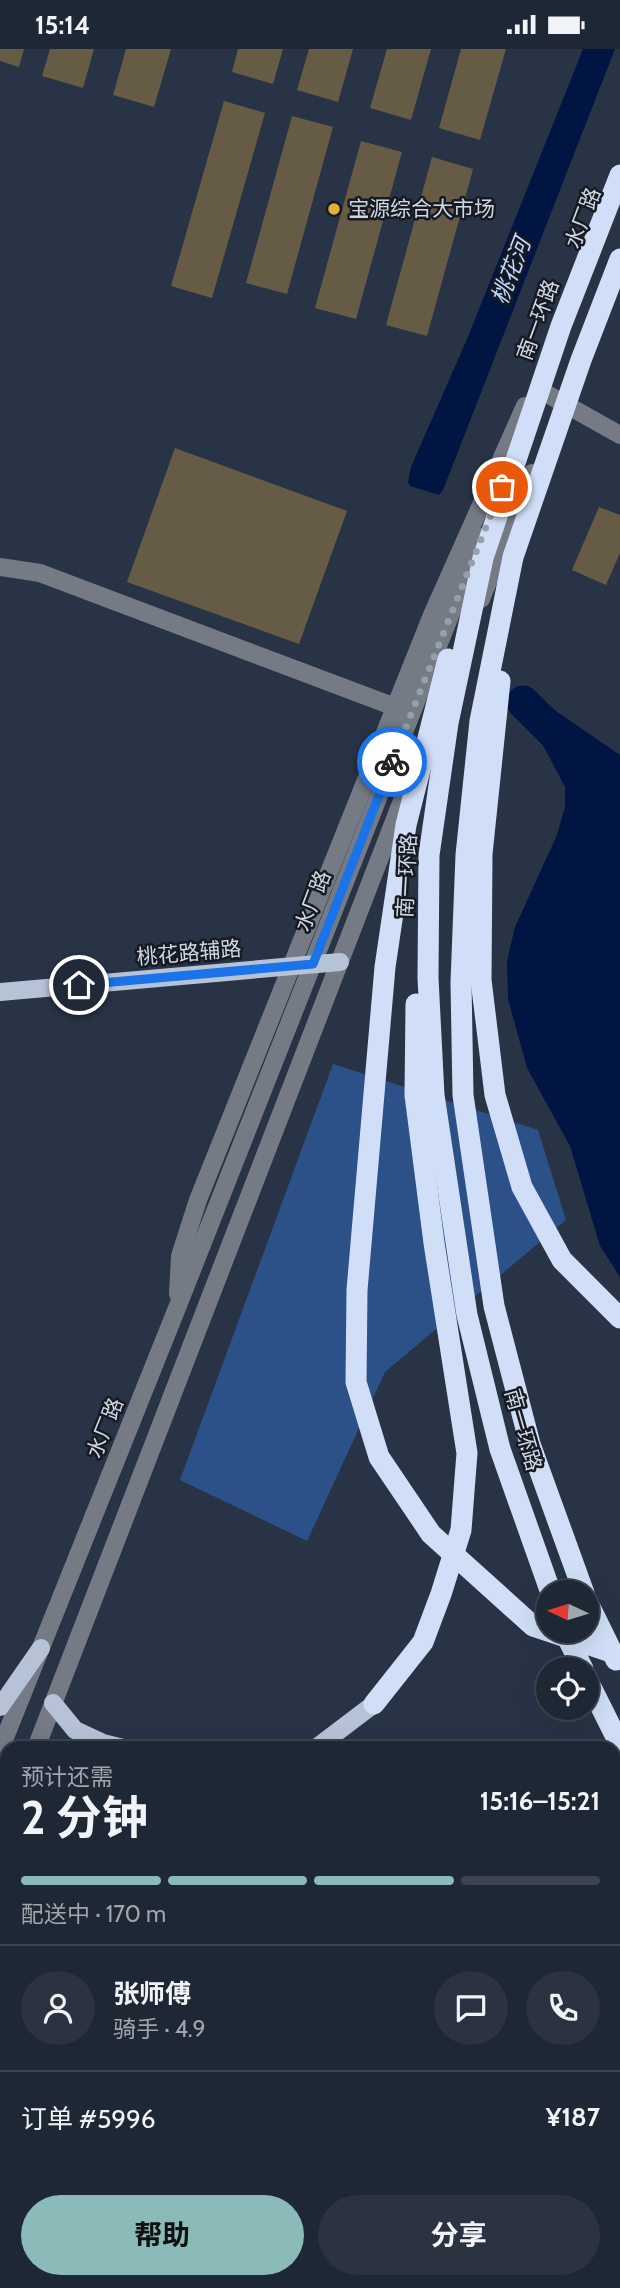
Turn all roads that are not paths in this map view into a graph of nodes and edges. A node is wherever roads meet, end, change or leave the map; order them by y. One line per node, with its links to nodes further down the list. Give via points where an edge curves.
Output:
1 (620, 175): 4 (highway, 南一环路)
2 (620, 185): 5 (street, 水厂路)
3 (620, 258): 6 (street); 8 (highway, 南一环路)
4 (561, 326): 9 (highway, 南一环路); 11 (street)
5 (540, 390): 6 (street); 14 (street, 水厂路)
6 (561, 402): 7 (street); 13 (street)
7 (620, 435)
8 (513, 557): 17 (highway, via 482,854 481,980 495,1095 522,1187 562,1260); 19 (highway, 南一环路, via 480,721 466,855 463,1095 494,1306 530,1444)
9 (483, 558): 12 (highway, 南一环路, via 449,723); 22 (highway, via 455,632 406,825 385,967 357,1290 356,1382 379,1457 431,1534 533,1626)
10 (0, 567): 11 (street, via 40,573)
11 (395, 707): 16 (street, via 198,1200 180,1257)
12 (429, 855): 18 (highway, 南一环路, via 428,978 434,1095 467,1315 500,1449); 26 (highway, via 416,1003 415,1095 467,1453 461,1530 441,1594 423,1642)
13 (340, 962): 14 (main road, 桃花路辅路); 24 (street)
14 (313, 964): 15 (main road, 桃花路辅路); 16 (street, 水厂路)
15 (0, 992)
16 (177, 1308): 21 (street, 水厂路)
17 (620, 1318)
18 (546, 1580)
19 (579, 1580)
20 (599, 1625): 23 (highway)
21 (41, 1648): 27 (main road); 28 (street, 水厂路)
22 (620, 1655)
23 (620, 1668)
24 (53, 1703): 29 (street); 30 (main road, via 75,1730)
25 (599, 1703): 32 (highway)
26 (374, 1704): 31 (main road)
27 (0, 1707)
28 (4, 1741)
29 (39, 1741)
30 (99, 1741)
31 (325, 1741)
32 (618, 1741)

